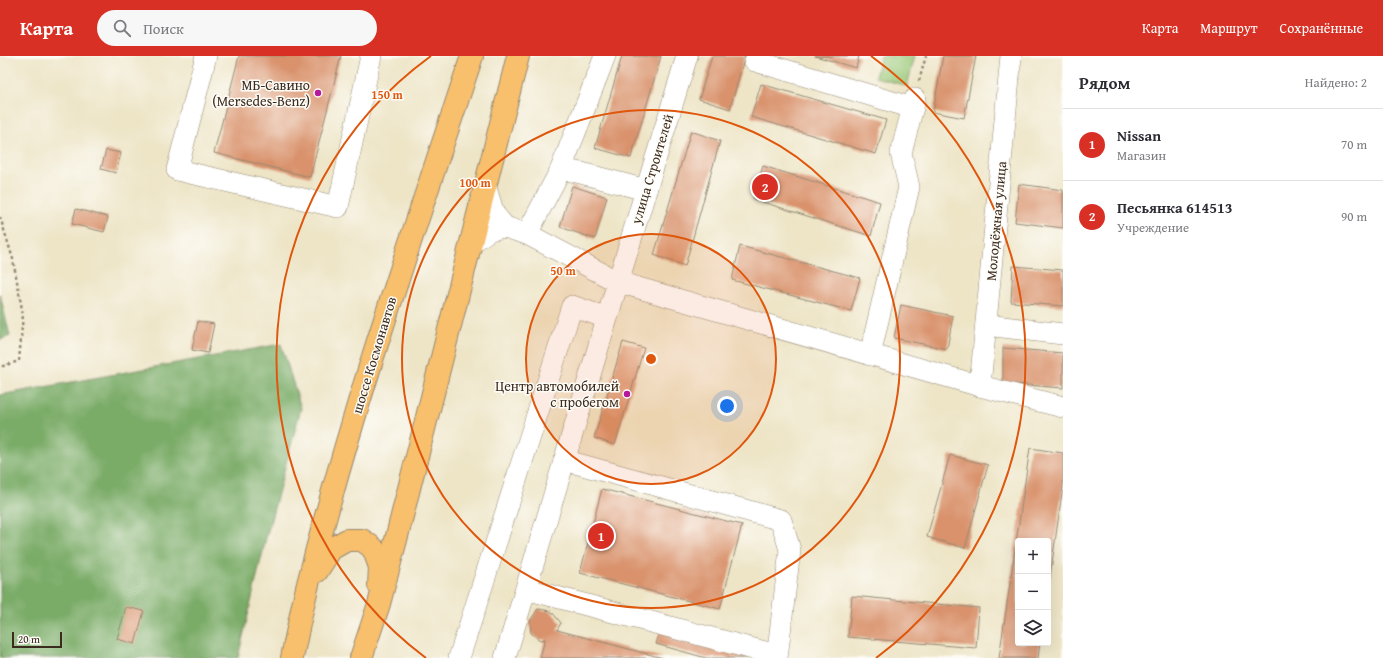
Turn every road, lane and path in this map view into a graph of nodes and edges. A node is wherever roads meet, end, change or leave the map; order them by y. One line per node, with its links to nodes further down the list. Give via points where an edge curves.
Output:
1 (206, 56): 2 (street, via 177,170 338,207)
2 (371, 56)
3 (472, 56): 27 (main road, шоссе Космонавтов, via 363,388)
4 (518, 56): 12 (main road)
5 (605, 56): 11 (street)
6 (687, 56): 13 (street, улица Строителей)
7 (757, 56): 10 (street, via 755,61)
8 (926, 56): 10 (path)
9 (1011, 56): 20 (street, Молодёжная улица)
10 (914, 104): 22 (street, via 901,152 909,187)
11 (561, 169): 13 (street); 16 (street)
12 (486, 188): 15 (street, via 494,214); 17 (main road)
13 (646, 190): 18 (street, улица Строителей)
14 (0, 217): 23 (path, via 13,259 23,315 19,361)
15 (505, 227): 16 (street); 17 (street, via 490,230)
16 (527, 234): 18 (street)
17 (471, 243): 29 (main road)
18 (618, 282): 19 (street); 22 (street)
19 (607, 318): 26 (street); 33 (street, via 572,306)
20 (986, 325): 21 (street); 24 (street, Молодёжная улица)
21 (1063, 334)
22 (870, 354): 24 (street)
23 (0, 367)
24 (980, 386): 25 (street)
25 (1063, 407)
26 (564, 460): 28 (street); 30 (street, via 781,520 790,550)
27 (308, 585): 29 (main road, via 331,549 347,540 362,540 373,548 380,567); 31 (main road, шоссе Космонавтов)
28 (526, 589): 30 (street); 34 (street)
29 (379, 604): 32 (main road)
30 (776, 656)
31 (292, 658)
32 (361, 658)
33 (459, 658)
34 (505, 658)

